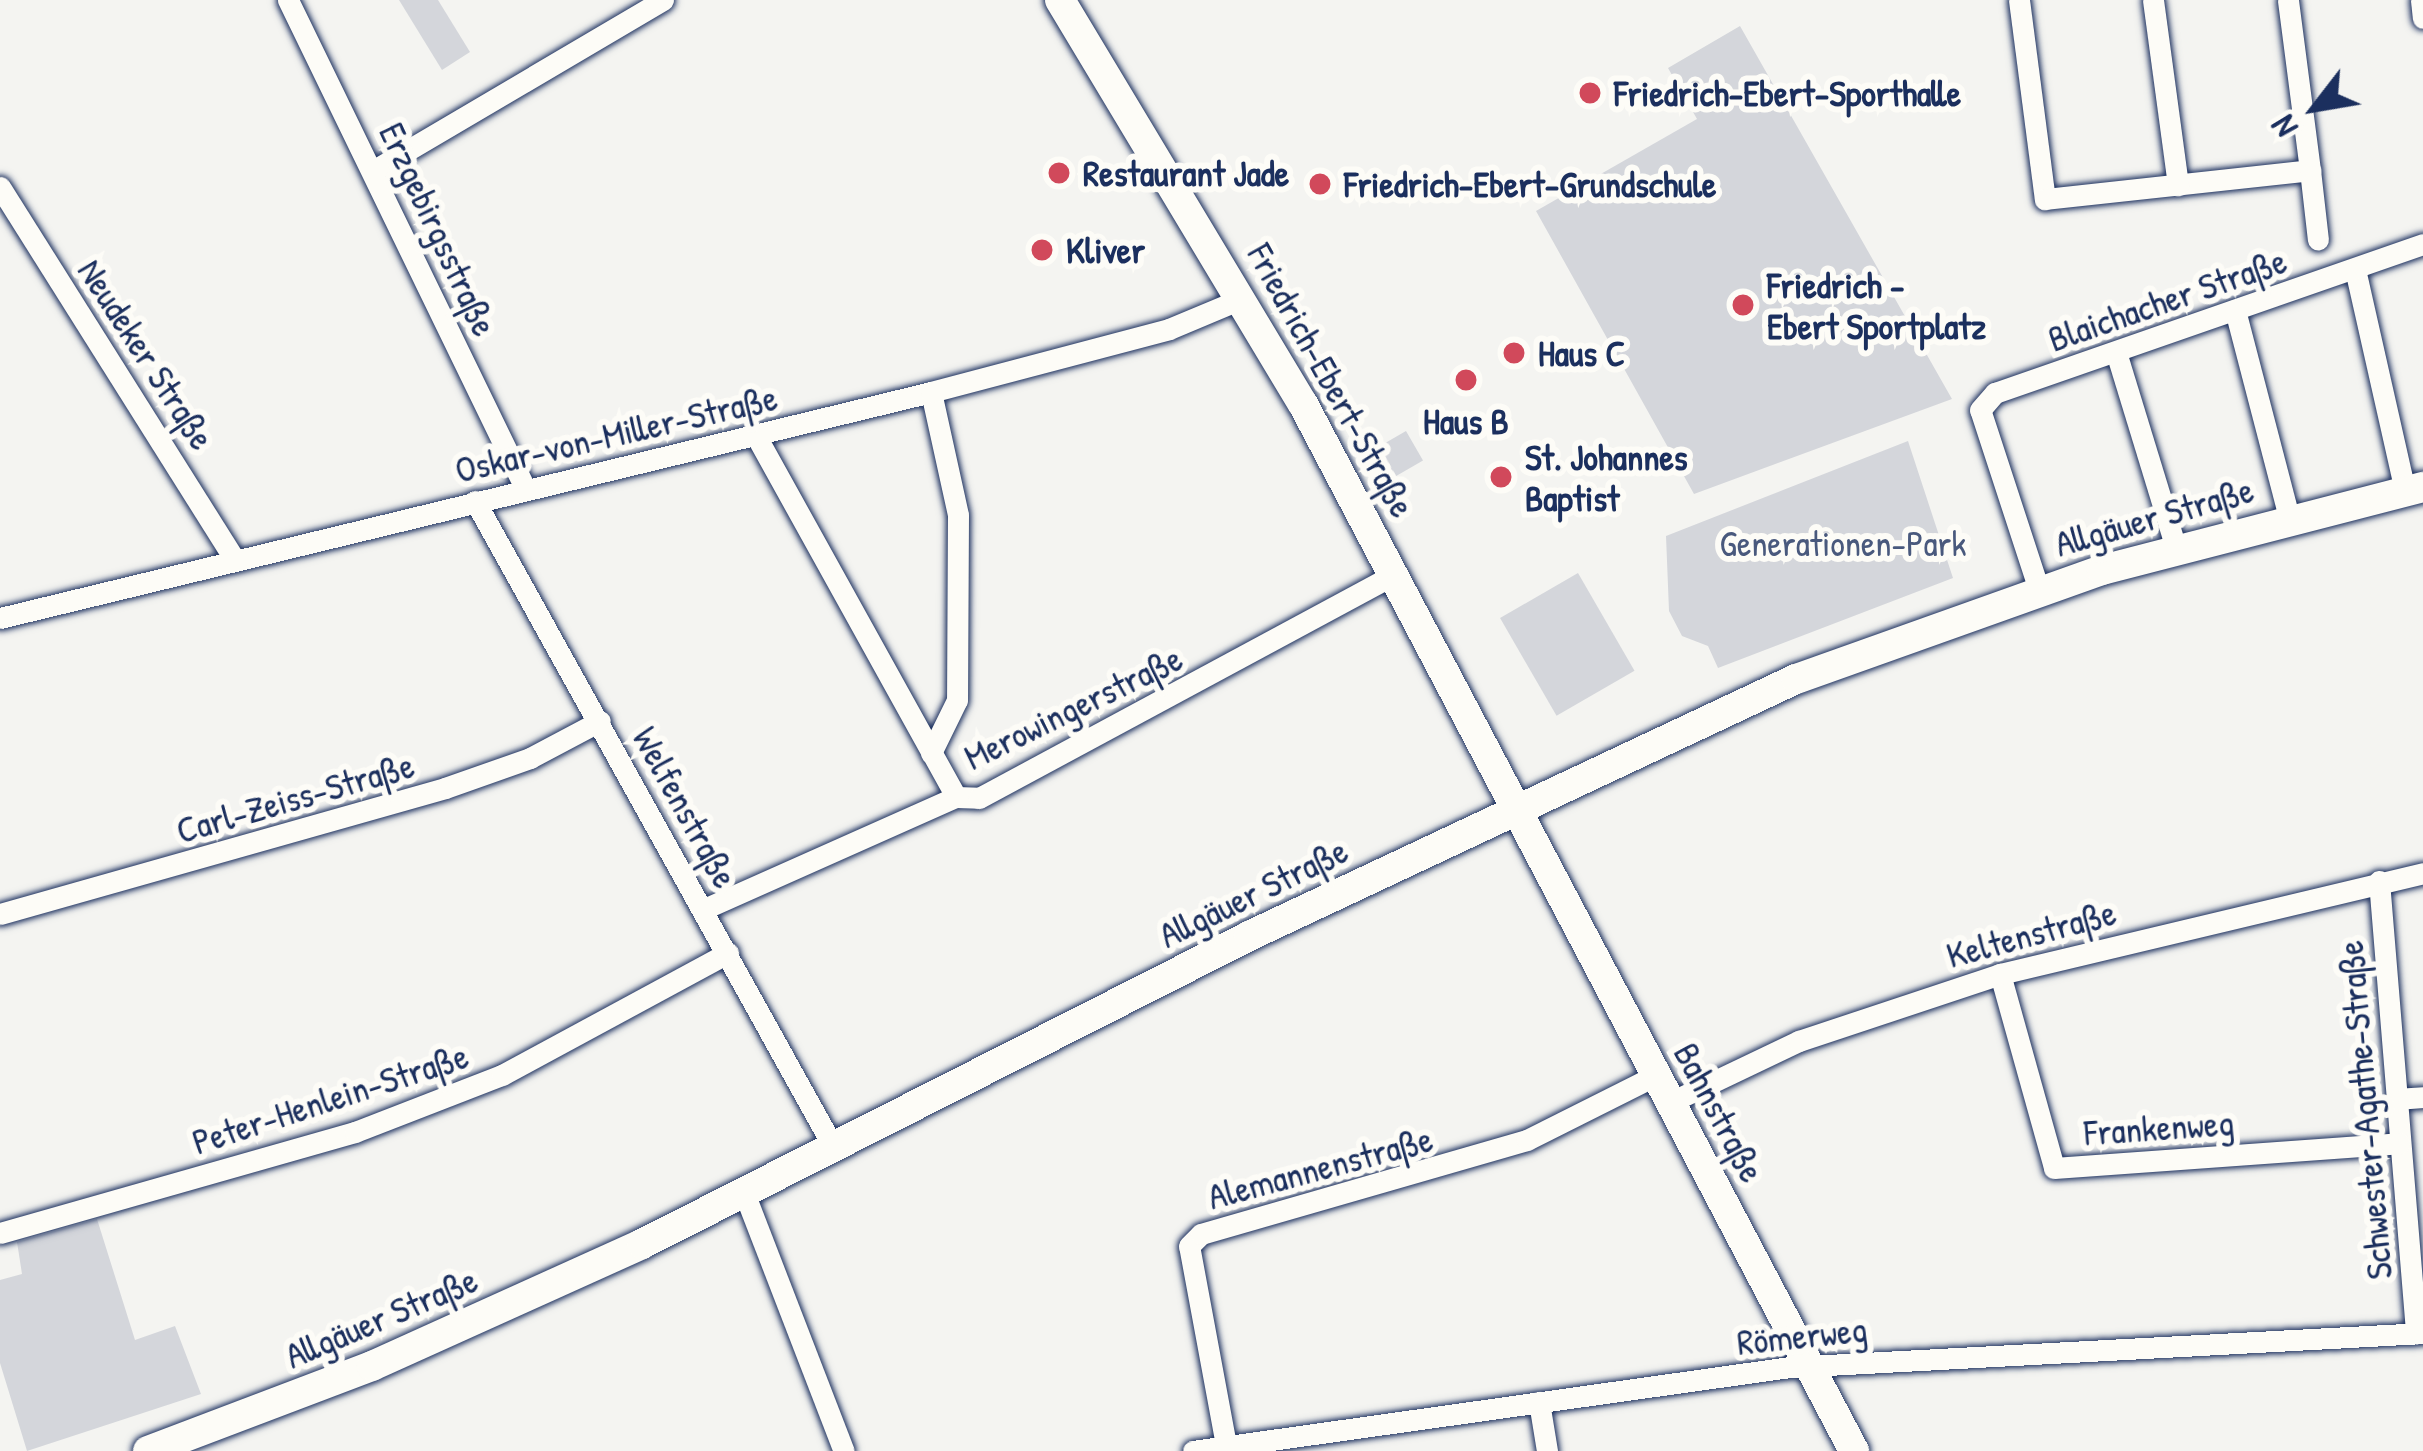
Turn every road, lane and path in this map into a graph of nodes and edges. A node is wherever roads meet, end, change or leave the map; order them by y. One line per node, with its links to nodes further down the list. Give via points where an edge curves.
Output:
1 (288, 0): 9 (street, Erzgebirgsstraße)
2 (663, 0): 9 (street)
3 (1060, 0): 16 (main road, Friedrich-Ebert-Straße)
4 (2019, 0): 11 (street, via 2045,200)
5 (2153, 0): 11 (street)
6 (2288, 0): 10 (street)
7 (2421, 0): 8 (street)
8 (2423, 18)
9 (376, 169): 21 (street, Erzgebirgsstraße)
10 (2310, 170): 11 (street); 13 (street)
11 (2178, 185)
12 (0, 187): 26 (street, Neudeker Straße)
13 (2318, 240)
14 (2423, 244): 15 (street, Blaichacher Straße)
15 (2355, 269): 17 (street, Blaichacher Straße); 22 (street)
16 (1244, 298): 19 (street, Oskar-von-Miller-Straße, via 1169,329); 27 (main road, Friedrich-Ebert-Straße)
17 (2235, 310): 18 (street, Blaichacher Straße); 24 (street)
18 (2116, 352): 25 (street); 28 (street, Blaichacher Straße, via 1995,393 1980,410)
19 (931, 392): 20 (street, Oskar-von-Miller-Straße); 31 (street, via 958,515 957,700)
20 (754, 434): 21 (street, Oskar-von-Miller-Straße); 31 (street)
21 (525, 488): 23 (street, Oskar-von-Miller-Straße)
22 (2414, 489): 24 (main road, Allgäuer Straße)
23 (476, 501): 26 (street, Oskar-von-Miller-Straße); 30 (street, Welfenstraße)
24 (2289, 518): 25 (main road, Allgäuer Straße)
25 (2176, 548): 28 (main road, Allgäuer Straße)
26 (235, 560): 29 (street, Oskar-von-Miller-Straße)
27 (1396, 573): 32 (street, Merowingerstraße, via 979,797); 33 (main road, Friedrich-Ebert-Straße)
28 (2039, 590): 33 (main road, Allgäuer Straße, via 1796,679)
29 (0, 618)
30 (600, 721): 36 (street, Welfenstraße); 37 (street, Carl-Zeiss-Straße, via 442,790)
31 (931, 753): 32 (street)
32 (956, 797): 36 (street, Merowingerstraße)
33 (1517, 809): 40 (main road, Bahnstraße); 44 (main road, Allgäuer Straße)
34 (2423, 873): 35 (street, Keltenstraße)
35 (2379, 881): 39 (street, Keltenstraße); 42 (street, Schwester-Agathe-Straße)
36 (704, 909): 38 (street, Welfenstraße)
37 (0, 914)
38 (728, 953): 44 (street, Welfenstraße); 46 (street, Peter-Henlein-Straße, via 502,1075 356,1132)
39 (2000, 974): 40 (street, Keltenstraße); 43 (street, Frankenweg, via 2054,1168)
40 (1663, 1088): 48 (main road, Bahnstraße); 50 (street, Alemannenstraße, via 1527,1140 1201,1234 1189,1246)
41 (2423, 1097): 42 (street)
42 (2396, 1099): 43 (street, Schwester-Agathe-Straße)
43 (2399, 1143): 47 (street, Schwester-Agathe-Straße)
44 (834, 1148): 45 (main road, Allgäuer Straße)
45 (745, 1195): 51 (main road, Allgäuer Straße, via 372,1366); 52 (street)
46 (0, 1233)
47 (2419, 1333): 48 (street, Römerweg)
48 (1811, 1366): 49 (street, Römerweg); 55 (main road, Bahnstraße)
49 (1539, 1402): 50 (street, Römerweg); 54 (street)
50 (1226, 1445): 53 (street, Römerweg)
51 (148, 1451)
52 (844, 1451)
53 (1193, 1451)
54 (1546, 1451)
55 (1855, 1451)

